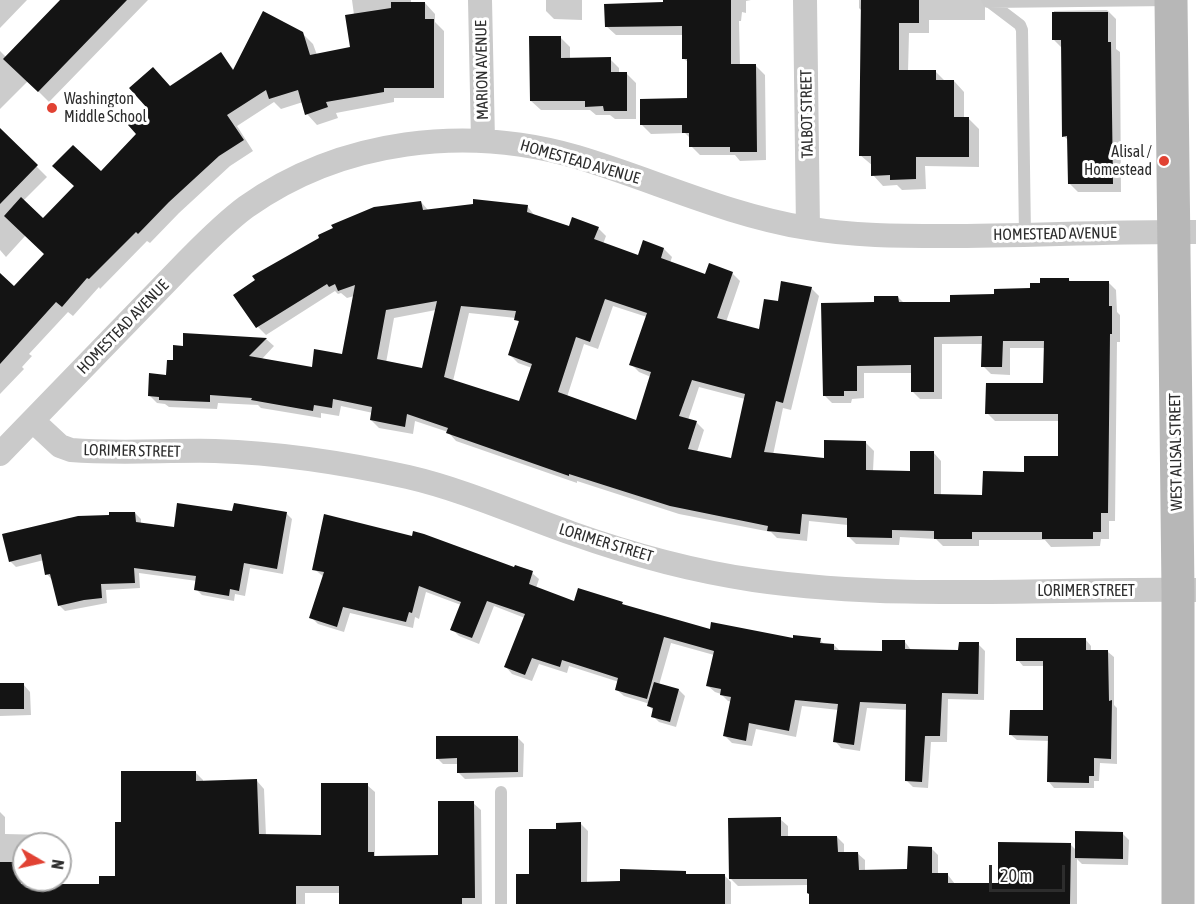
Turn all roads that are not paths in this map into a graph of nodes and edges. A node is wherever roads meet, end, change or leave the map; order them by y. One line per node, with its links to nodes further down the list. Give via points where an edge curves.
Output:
1 (480, 0): 5 (street, MARION AVENUE)
2 (805, 0): 6 (street, TALBOT STREET)
3 (1171, 0): 4 (lane); 7 (main road, WEST ALISAL STREET)
4 (988, 1): 8 (lane, via 1022,30)
5 (483, 140): 6 (street, HOMESTEAD AVENUE, via 556,152 707,202); 9 (street, HOMESTEAD AVENUE, via 427,141 380,148 291,181 246,207 183,265)
6 (808, 228): 8 (street, HOMESTEAD AVENUE, via 861,234)
7 (1184, 232): 8 (street, HOMESTEAD AVENUE); 11 (main road, WEST ALISAL STREET)
8 (1025, 236)
9 (33, 421): 10 (street, HOMESTEAD AVENUE); 11 (street, LORIMER STREET, via 60,446 71,450 266,454 412,478 623,550 752,580 890,592)
10 (0, 454)
11 (1187, 590): 14 (main road, WEST ALISAL STREET)
12 (501, 792): 13 (lane)
13 (501, 904)
14 (1178, 904)

